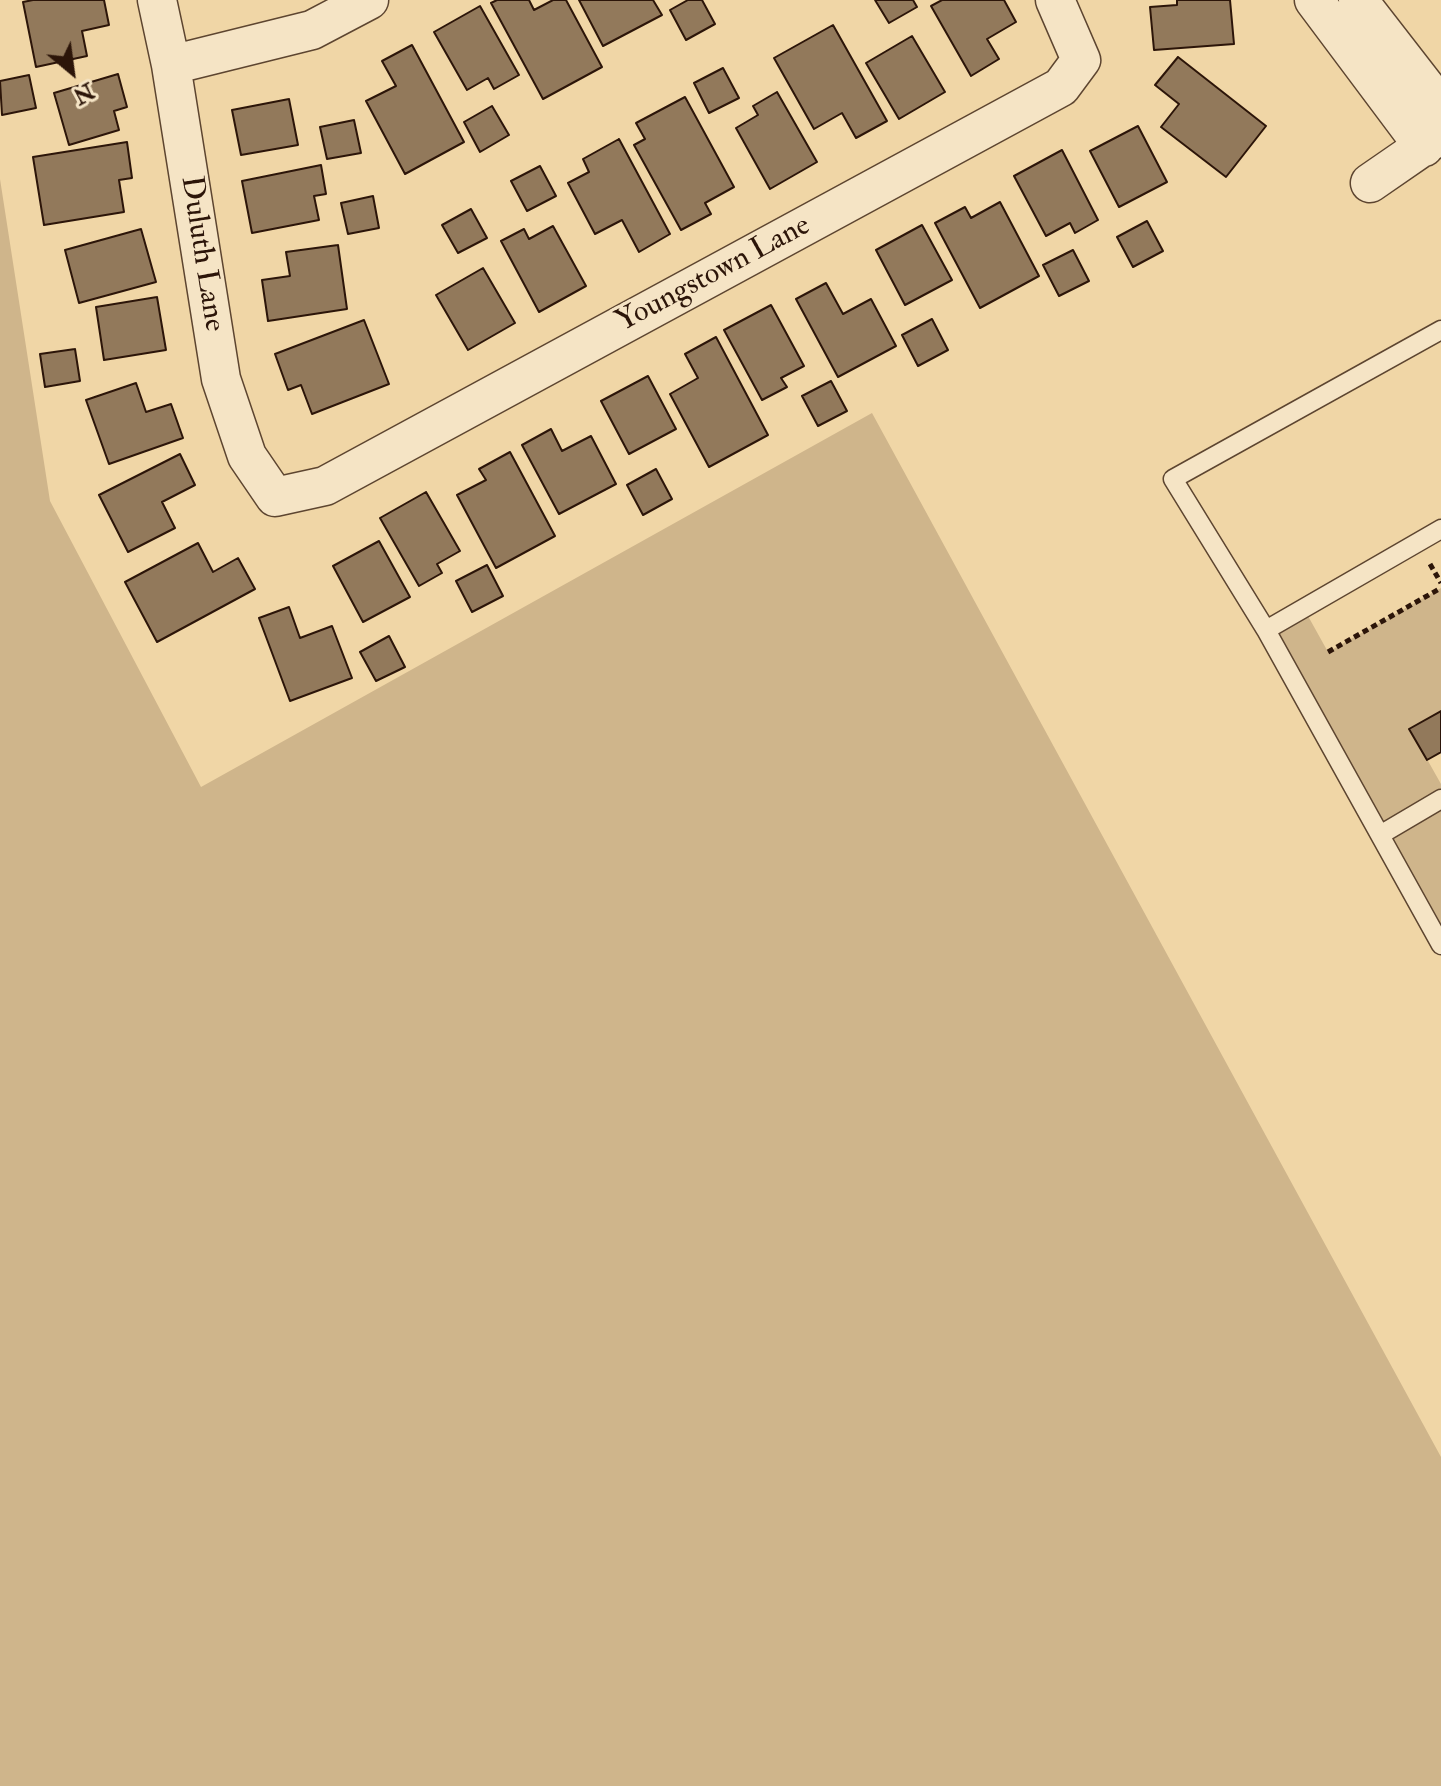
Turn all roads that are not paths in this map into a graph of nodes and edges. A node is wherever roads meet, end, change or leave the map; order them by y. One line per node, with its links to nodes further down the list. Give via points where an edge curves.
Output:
1 (157, 0): 6 (street, Duluth Lane)
2 (369, 0): 6 (street, via 312,30)
3 (1055, 0): 11 (street, Youngstown Lane, via 1081,60 1061,87 325,486)
4 (1314, 0): 8 (street)
5 (1358, 0): 7 (street)
6 (171, 65): 11 (street, Duluth Lane, via 221,379 247,456)
7 (1441, 107)
8 (1432, 141): 9 (street)
9 (1370, 183)
10 (1441, 330): 13 (lane, via 1173,479)
11 (275, 497)
12 (1441, 529): 13 (lane)
13 (1266, 630): 15 (lane)
14 (1441, 799): 15 (lane)
15 (1380, 835): 16 (lane)
16 (1441, 945)

